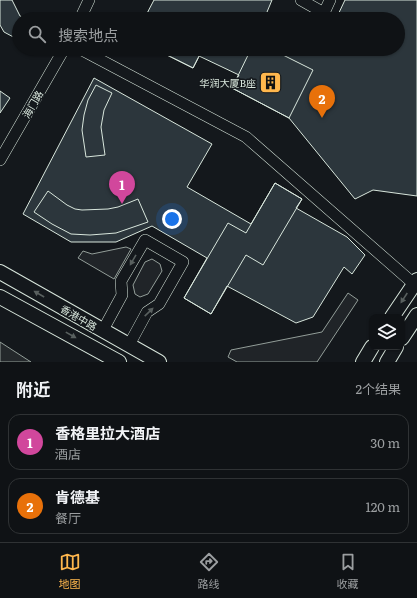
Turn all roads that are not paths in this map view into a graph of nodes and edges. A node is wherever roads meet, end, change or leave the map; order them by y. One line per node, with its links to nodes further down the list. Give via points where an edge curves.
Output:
1 (90, 0): 4 (street)
2 (302, 0): 5 (street)
3 (330, 0): 6 (street)
4 (84, 12)
5 (322, 12)
6 (324, 12)
7 (60, 56): 9 (street, 海门路)
8 (93, 56): 11 (street, via 246,137)
9 (0, 160)
10 (0, 272): 15 (main road, 香港中路, one-way to 10)
11 (415, 282): 13 (main road, one-way to 13)
12 (1, 298): 20 (main road, 香港中路, one-way to 20)
13 (394, 314)
14 (417, 315): 16 (main road)
15 (103, 330): 17 (main road, 香港中路); 17 (street, one-way to 15, via 147,312 159,304 183,262 145,240 121,281 122,295)
16 (405, 333)
17 (129, 345): 22 (main road, 香港中路)
18 (370, 350): 23 (main road)
19 (394, 350): 24 (main road)
20 (105, 358): 21 (main road, 香港中路)
21 (120, 362)
22 (158, 362)
23 (363, 362)
24 (387, 362)

